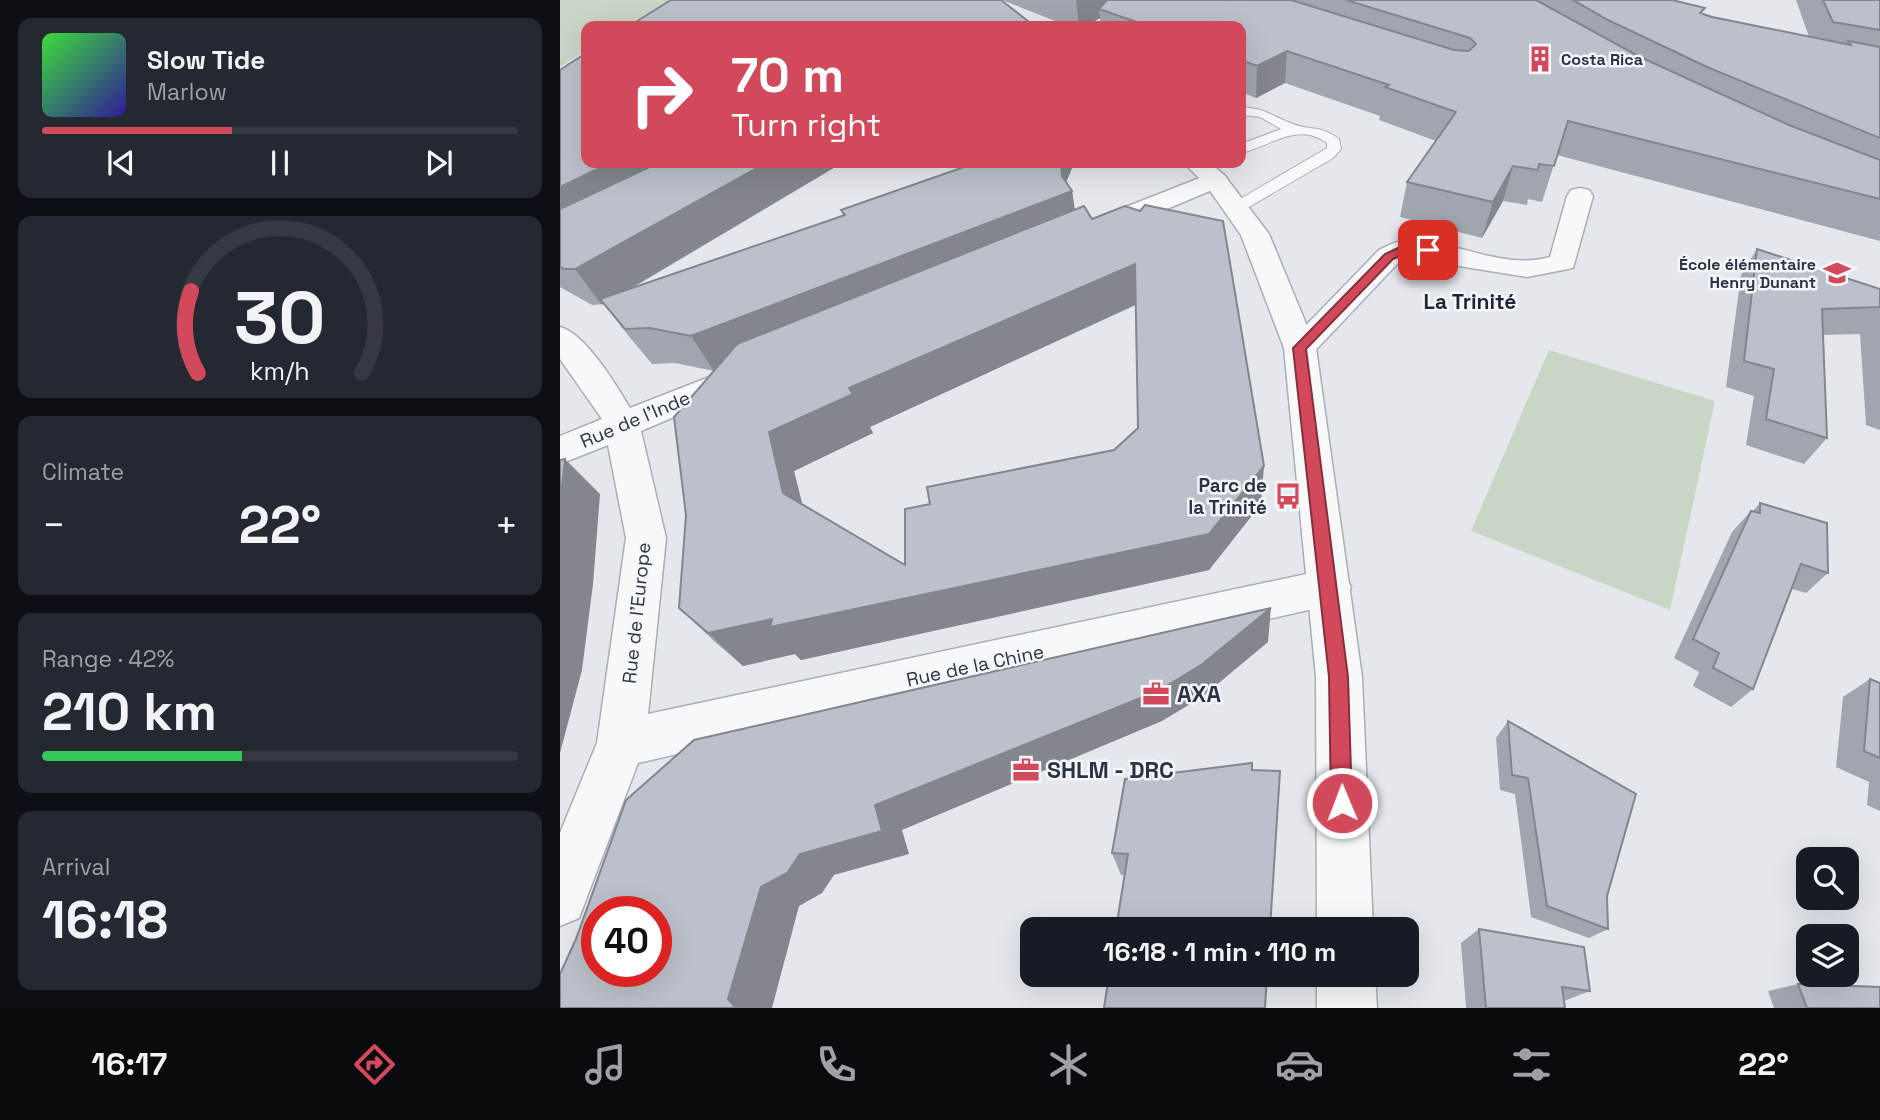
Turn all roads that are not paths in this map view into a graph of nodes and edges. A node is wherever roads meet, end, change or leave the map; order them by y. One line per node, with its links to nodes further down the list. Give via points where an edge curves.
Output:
1 (1246, 111): 2 (lane, via 1263,113)
2 (1293, 130): 3 (lane); 4 (lane, via 1308,129 1329,137 1334,149 1328,155)
3 (1246, 147)
4 (1210, 176): 6 (street); 8 (street, via 1255,234)
5 (1580, 196): 8 (street, via 1563,262 1524,269 1404,249 1389,256)
6 (1058, 244)
7 (560, 337): 10 (street, Rue de l'Europe, via 600,386)
8 (1300, 348): 12 (street)
9 (768, 365): 10 (street, Rue de l'Inde)
10 (622, 424): 11 (street, Rue de l'Inde); 13 (street, Rue de l'Europe, via 646,538)
11 (560, 451)
12 (1330, 587): 13 (street, Rue de la Chine); 15 (street, via 1339,677)
13 (621, 743): 14 (street, Rue de l'Europe)
14 (560, 899)
15 (1345, 917)
16 (1346, 987): 17 (street)
17 (1347, 1008)

